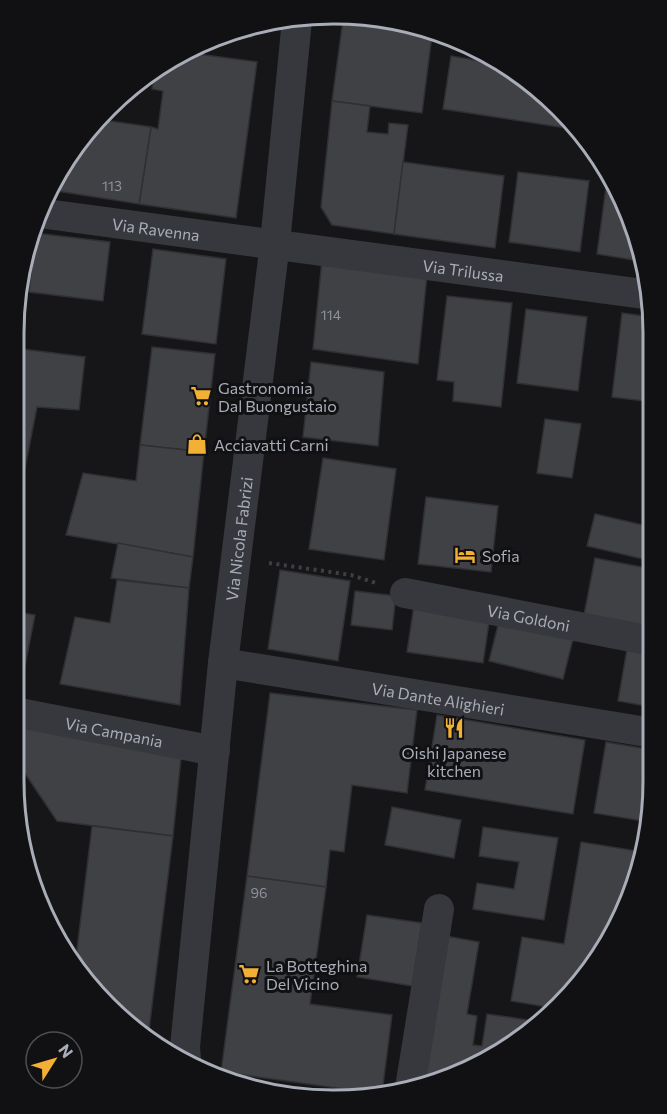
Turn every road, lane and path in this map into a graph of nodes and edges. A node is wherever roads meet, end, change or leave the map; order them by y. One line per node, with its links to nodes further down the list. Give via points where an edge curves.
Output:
1 (296, 27): 3 (street, Via Nicola Fabrizi)
2 (48, 214): 3 (street, Via Ravenna)
3 (274, 243): 4 (street, Via Trilussa); 5 (street, Via Nicola Fabrizi)
4 (640, 293)
5 (236, 558): 6 (path, via 351,575); 8 (street, Via Nicola Fabrizi)
6 (405, 593): 7 (street, Via Goldoni)
7 (643, 639)
8 (223, 663): 10 (street, Via Dante Alighieri); 11 (street, Via Nicola Fabrizi)
9 (24, 714): 11 (street, Via Campania)
10 (643, 732)
11 (215, 751): 13 (street, Via Nicola Fabrizi)
12 (439, 909): 14 (street)
13 (185, 1052)
14 (411, 1080)

